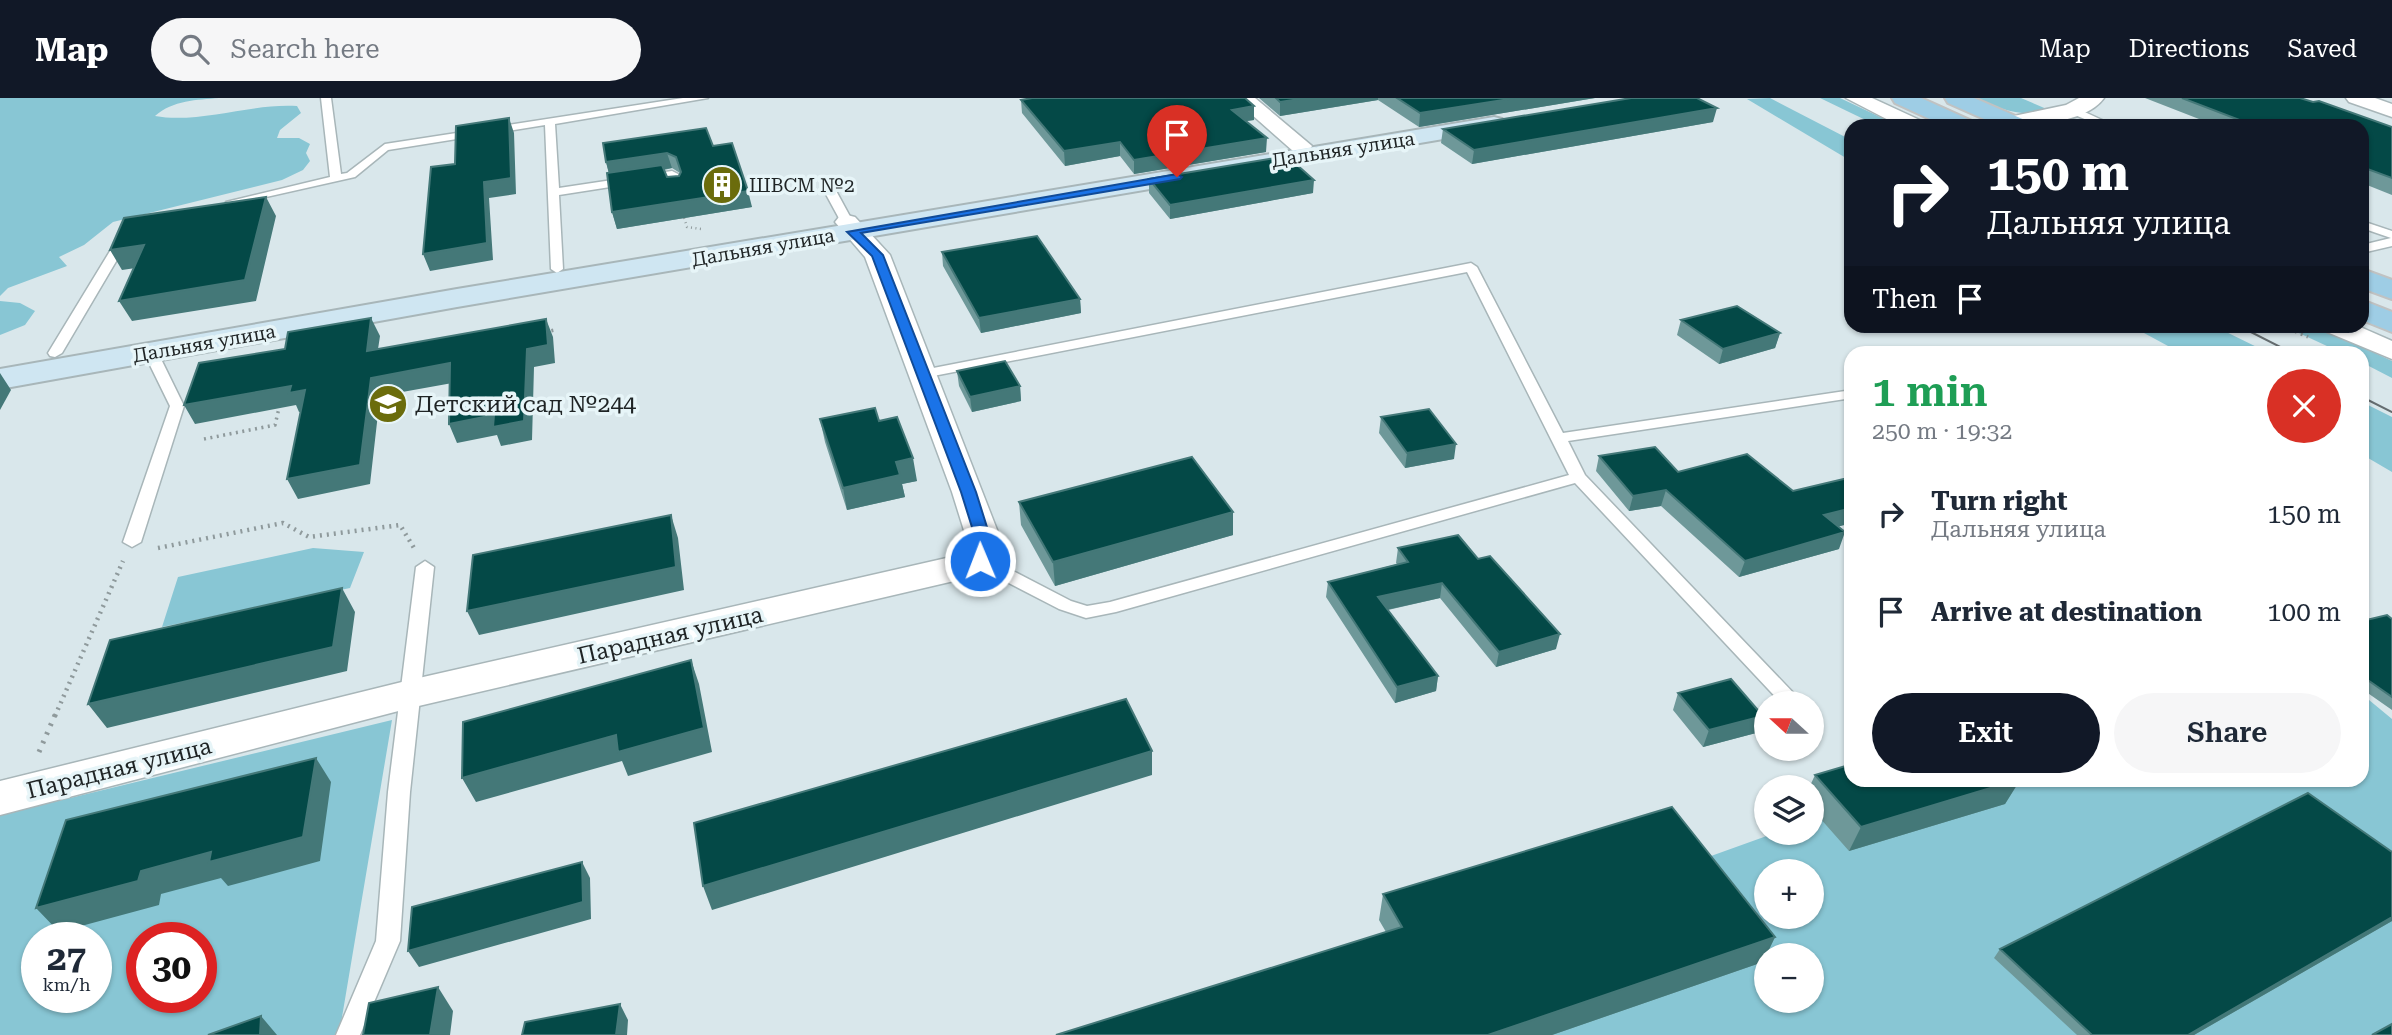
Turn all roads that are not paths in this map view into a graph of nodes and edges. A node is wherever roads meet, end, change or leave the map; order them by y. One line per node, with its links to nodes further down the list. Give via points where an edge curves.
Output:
1 (326, 98): 19 (lane)
2 (703, 98): 17 (lane)
3 (1243, 98): 18 (street)
4 (1856, 98): 11 (street)
5 (1956, 98): 14 (main road)
6 (2094, 98): 9 (street)
7 (2356, 98): 10 (street)
8 (1907, 100): 12 (street); 13 (main road)
9 (2072, 110): 15 (street); 16 (lane)
10 (2392, 111)
11 (1902, 119)
12 (1924, 119)
13 (1949, 119)
14 (2004, 119)
15 (2035, 119)
16 (2093, 119)
17 (550, 122): 19 (lane, via 385,147 351,175); 22 (lane)
18 (1301, 146): 24 (main road, Дальняя улица); 24 (main road, Дальняя улица, via 1517,115)
19 (336, 179): 23 (lane)
20 (828, 187): 24 (lane)
21 (677, 189): 22 (lane, via 672,174)
22 (553, 192): 30 (lane)
23 (220, 206)
24 (850, 227): 30 (main road, Дальняя улица); 37 (main road, Дальняя улица); 40 (street, via 877,255)
25 (2369, 227): 27 (lane)
26 (129, 228): 38 (lane)
27 (2392, 235)
28 (2392, 242): 29 (lane)
29 (2369, 247)
30 (557, 269): 38 (main road, Дальняя улица)
31 (2369, 280): 32 (main road)
32 (2392, 290)
33 (2369, 312): 34 (main road)
34 (2392, 323)
35 (2352, 333): 36 (street)
36 (2392, 351)
37 (155, 352): 41 (main road, Дальняя улица); 45 (lane, via 153,357 177,406)
38 (55, 353): 39 (main road, Дальняя улица)
39 (0, 362)
40 (923, 374): 43 (lane, via 1471,267); 46 (street, via 984,540)
41 (0, 379)
42 (1844, 395): 43 (lane)
43 (1558, 438): 44 (lane)
44 (1578, 477): 46 (lane, via 1086,612); 48 (lane)
45 (131, 542)
46 (980, 561): 49 (street, Парадная улица)
47 (425, 567): 49 (lane)
48 (1782, 691)
49 (410, 694): 50 (street, Парадная улица); 51 (lane, via 388,941)
50 (11, 795)
51 (348, 1035)

